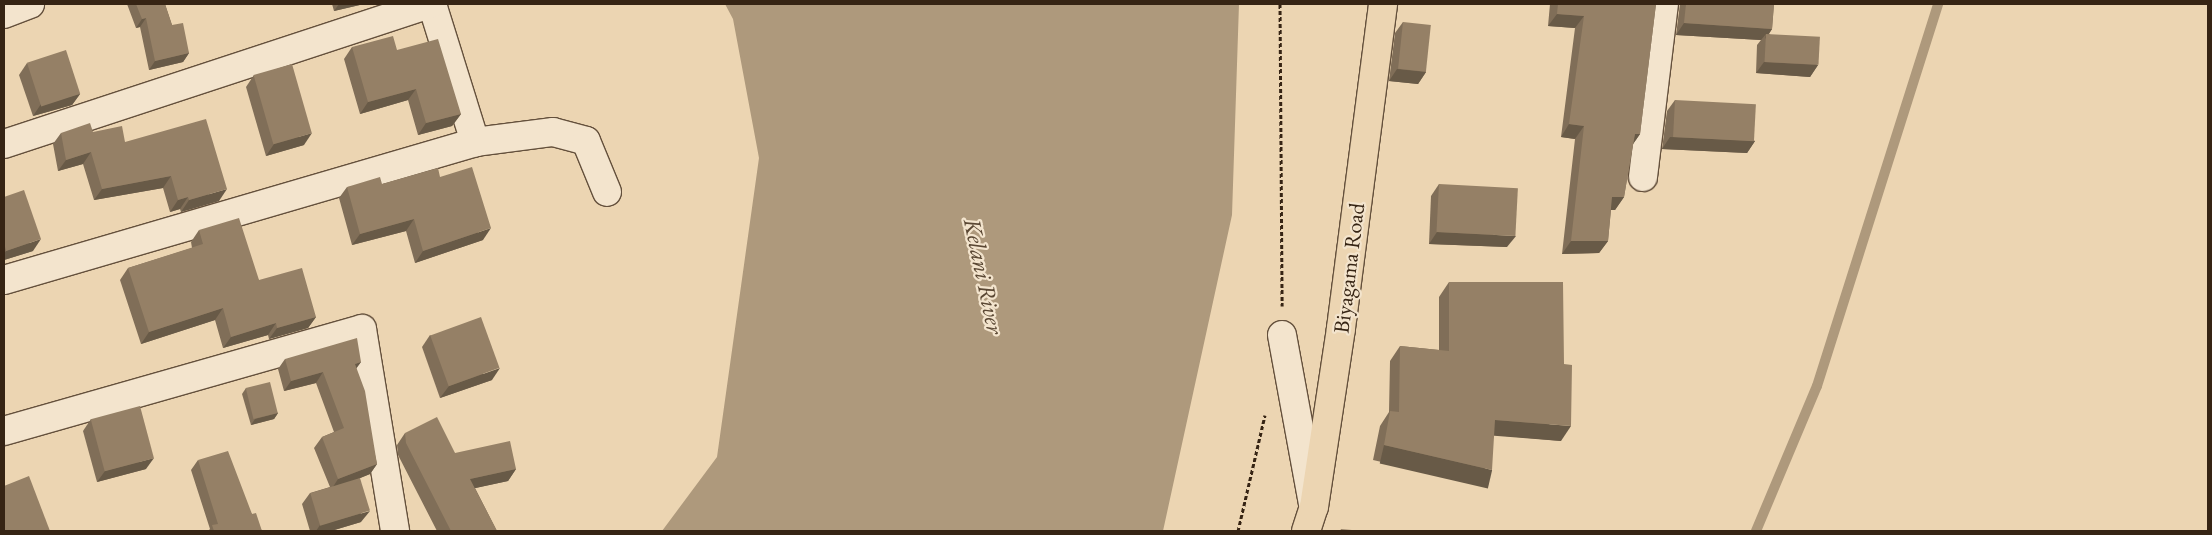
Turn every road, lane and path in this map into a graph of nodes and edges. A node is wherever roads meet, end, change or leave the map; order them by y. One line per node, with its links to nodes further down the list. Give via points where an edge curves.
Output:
1 (30, 4): 6 (street)
2 (431, 4): 7 (street); 8 (street)
3 (1280, 4): 12 (path)
4 (1383, 4): 15 (main road, Biyagama Road, via 1341,328)
5 (1664, 4): 9 (street)
6 (4, 14)
7 (475, 142): 10 (street, via 553,132 586,141); 11 (street)
8 (4, 144)
9 (1643, 177)
10 (607, 192)
11 (4, 280)
12 (1282, 336): 15 (street)
13 (1266, 412): 17 (path)
14 (4, 431): 16 (street, via 362,329)
15 (1310, 519)
16 (395, 531)
17 (1238, 531)

